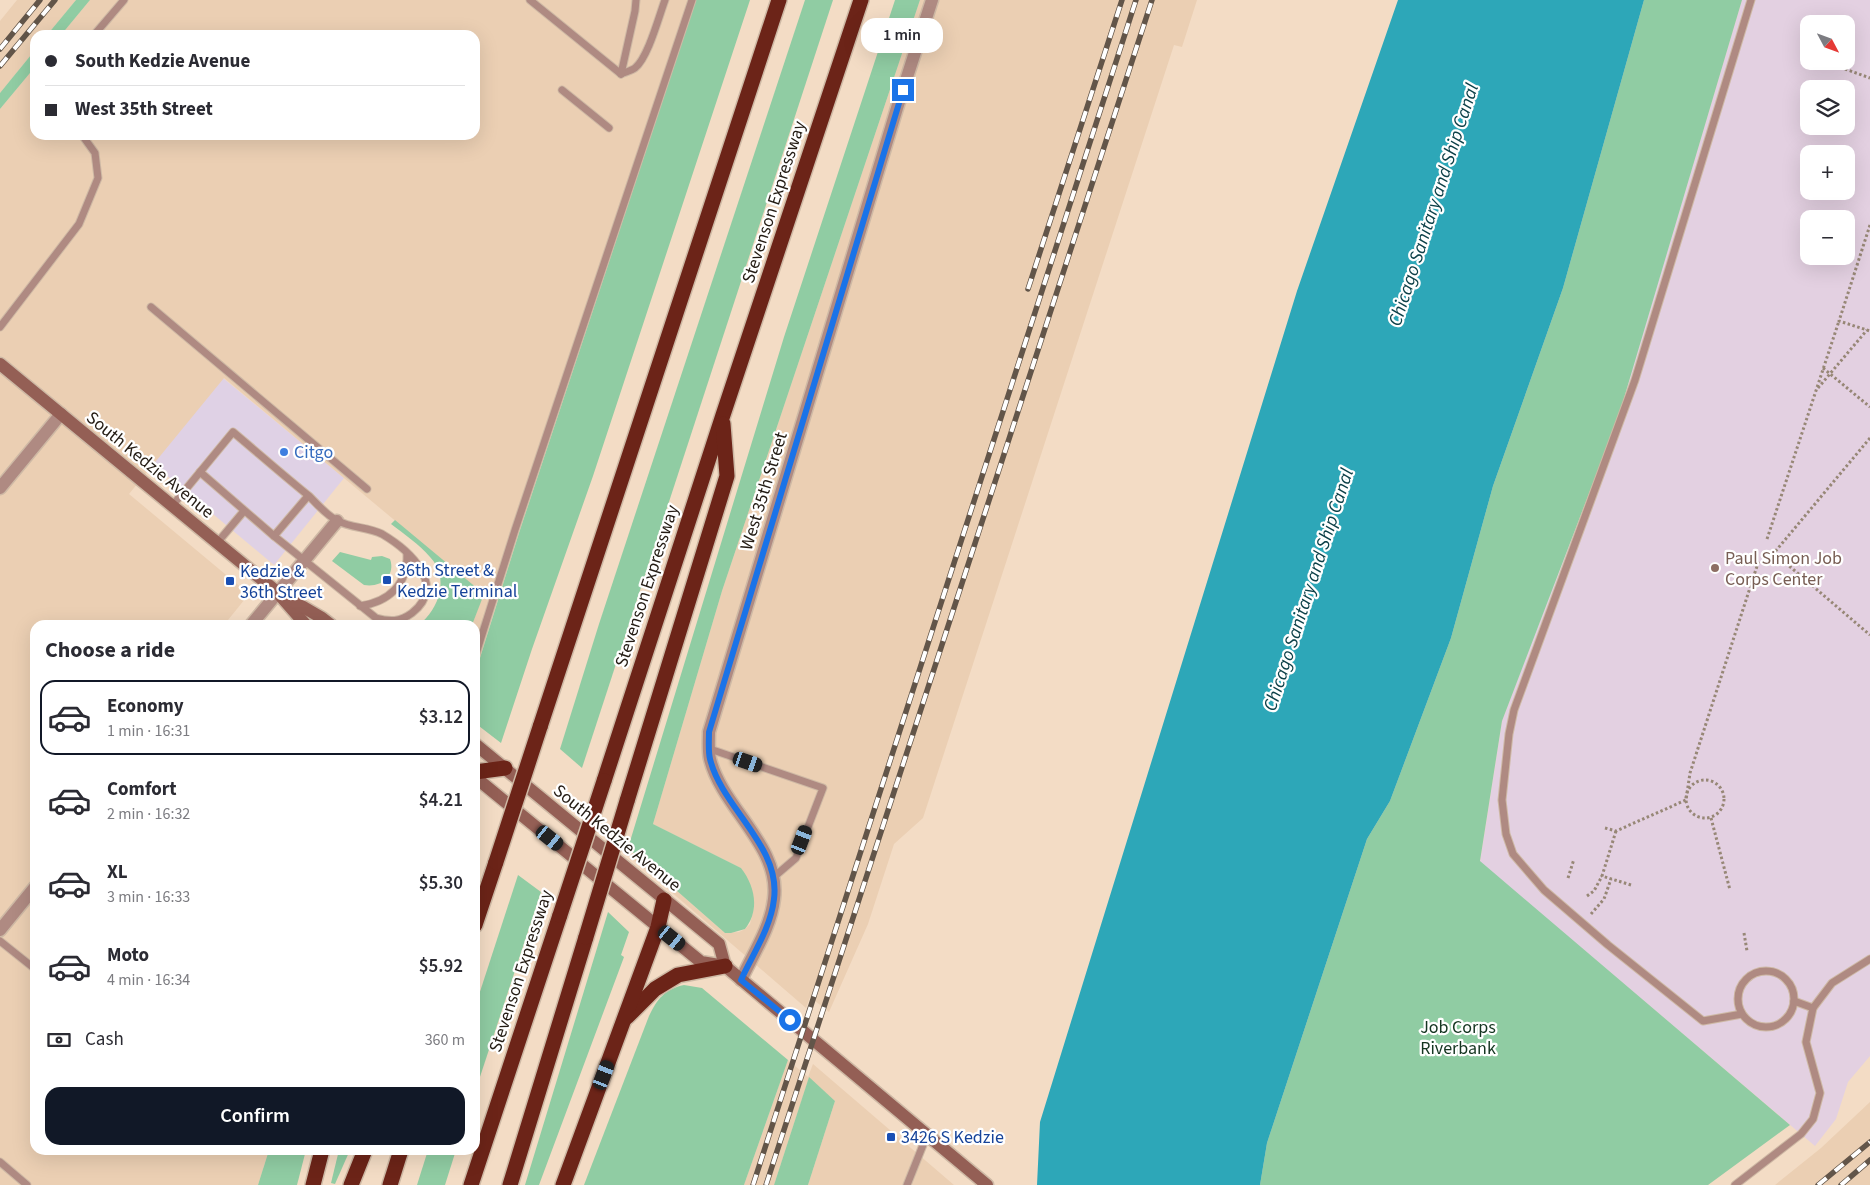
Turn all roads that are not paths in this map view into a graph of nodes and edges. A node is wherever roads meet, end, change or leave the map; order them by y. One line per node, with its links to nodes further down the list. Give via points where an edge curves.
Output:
1 (124, 0): 10 (lane)
2 (530, 0): 11 (lane)
3 (636, 0): 11 (lane)
4 (665, 0): 11 (lane, via 640,63)
5 (692, 0): 38 (lane)
6 (779, 0): 45 (highway, bridge)
7 (861, 0): 19 (highway, Stevenson Expressway)
8 (932, 0): 40 (street, West 35th Street, via 709,732)
9 (1751, 0): 59 (lane, via 1634,380 1514,710 1502,800 1506,834 1514,854 1544,890 1703,1021)
10 (98, 30)
11 (621, 74)
12 (562, 90): 13 (lane)
13 (609, 128)
14 (86, 140): 16 (lane, via 95,153 98,178 79,224)
15 (151, 307): 22 (lane)
16 (0, 327)
17 (0, 364): 18 (main road, South Kedzie Avenue)
18 (61, 414): 21 (street); 24 (main road, South Kedzie Avenue)
19 (723, 415): 70 (highway, Stevenson Expressway, bridge); 71 (highway, bridge, via 727,476)
20 (200, 472): 23 (lane, via 233,432); 24 (lane); 25 (lane)
21 (0, 488)
22 (366, 489)
23 (308, 496): 26 (lane); 27 (lane)
24 (172, 506): 28 (main road, South Kedzie Avenue)
25 (244, 511): 27 (lane); 28 (lane)
26 (337, 521): 29 (lane, via 381,534); 30 (street)
27 (274, 536): 30 (lane)
28 (218, 543): 31 (main road, South Kedzie Avenue)
29 (407, 554): 32 (lane, via 407,567 400,584 375,604); 37 (lane, via 424,571 426,592 420,606)
30 (304, 561): 31 (street); 32 (lane)
31 (277, 592): 33 (street); 34 (main road, South Kedzie Avenue); 35 (main road, South Kedzie Avenue)
32 (360, 606): 36 (lane, via 376,618)
33 (255, 620)
34 (302, 620)
35 (325, 620)
36 (389, 620)
37 (400, 620)
38 (480, 641)
39 (480, 748): 41 (main road, South Kedzie Avenue)
40 (710, 749): 44 (street, West 35th Street, via 719,781 768,858); 44 (lane, via 822,788 796,858)
41 (505, 768): 42 (highway); 48 (main road, South Kedzie Avenue)
42 (480, 771)
43 (480, 781): 50 (main road)
44 (774, 876): 56 (street, West 35th Street, via 769,922)
45 (489, 883): 47 (highway); 49 (highway)
46 (30, 893): 51 (street)
47 (480, 896)
48 (664, 900): 50 (highway); 55 (main road, South Kedzie Avenue, via 719,944)
49 (480, 910)
50 (658, 927): 55 (main road, via 701,962); 60 (highway)
51 (0, 930)
52 (0, 941): 54 (lane)
53 (1870, 959): 58 (lane, via 1832,983)
54 (30, 965)
55 (725, 966): 56 (main road); 60 (highway, via 678,975 655,989)
56 (741, 980): 61 (main road)
57 (1794, 1000): 58 (lane); 59 (lane, via 1788,1016 1773,1026 1755,1025); 59 (lane, via 1788,982 1772,972 1763,971 1746,979 1740,987 1738,1005)
58 (1813, 1008): 75 (lane, via 1806,1042 1820,1093 1813,1119 1801,1134)
59 (1742, 1014)
60 (624, 1020): 72 (highway)
61 (927, 1135): 73 (lane); 74 (main road)
62 (321, 1155): 67 (highway)
63 (363, 1155): 68 (highway)
64 (399, 1155): 69 (highway)
65 (0, 1162): 66 (lane)
66 (27, 1185)
67 (313, 1185)
68 (351, 1185)
69 (390, 1185)
70 (471, 1185)
71 (510, 1185)
72 (563, 1185)
73 (907, 1185)
74 (987, 1185)
75 (1735, 1185)

